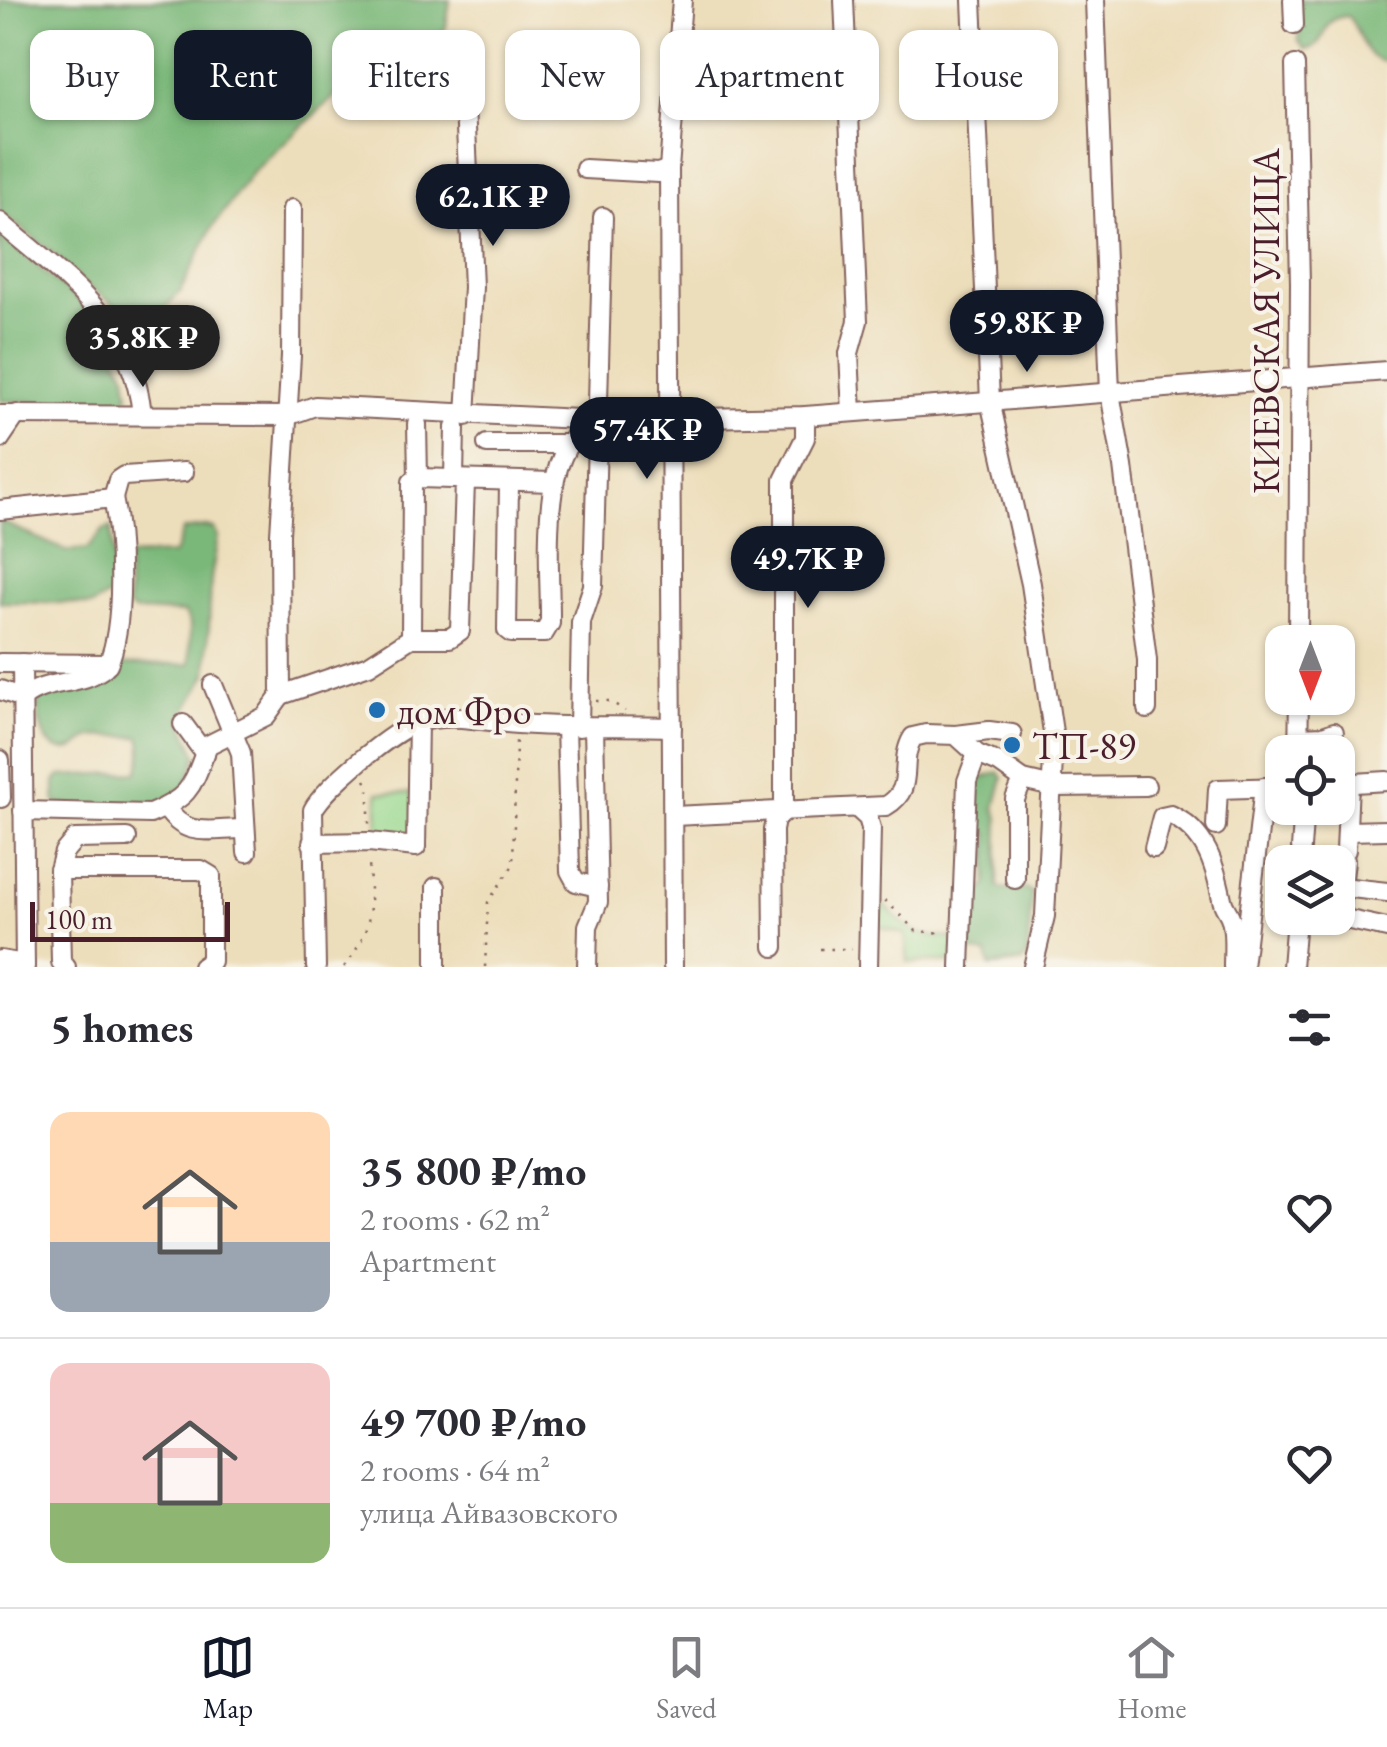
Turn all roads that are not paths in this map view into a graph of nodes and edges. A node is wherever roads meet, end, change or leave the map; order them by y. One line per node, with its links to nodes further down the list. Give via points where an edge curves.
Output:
1 (682, 0): 10 (street)
2 (844, 0): 18 (street, via 858,321 849,353)
3 (972, 0): 17 (street)
4 (1094, 0): 16 (street)
5 (1293, 0): 6 (street)
6 (1294, 25)
7 (1295, 65): 15 (street, КИЕВСКАЯ УЛИЦА)
8 (466, 120): 25 (street, via 473,288)
9 (585, 169): 10 (street)
10 (669, 169): 23 (street)
11 (292, 209): 21 (street)
12 (603, 217): 24 (street)
13 (0, 222): 19 (street, via 103,313 130,360)
14 (1387, 372): 15 (street)
15 (1300, 379): 16 (street); 37 (street, КИЕВСКАЯ УЛИЦА)
16 (1110, 393): 17 (street); 46 (street, via 1147,660)
17 (990, 401): 18 (street); 63 (street, via 1031,584 1053,729)
18 (852, 412): 22 (street)
19 (142, 414): 20 (street); 21 (street)
20 (9, 415): 27 (street)
21 (287, 416): 25 (street, via 315,406 444,410); 44 (street)
22 (805, 416): 23 (street); 69 (street, via 806,438 784,480)
23 (670, 419): 24 (street); 50 (street)
24 (600, 420): 25 (street); 29 (street, via 577,429); 49 (street, via 593,586 581,622)
25 (461, 421): 32 (street)
26 (417, 424): 31 (street)
27 (0, 440)
28 (487, 444): 29 (street)
29 (567, 444): 34 (street)
30 (184, 472): 35 (street, via 124,476)
31 (418, 478): 32 (street); 38 (street, via 410,488)
32 (460, 480): 33 (street); 38 (street, via 460,631 450,638)
33 (508, 482): 34 (street); 34 (street, via 507,630 544,633 550,623)
34 (552, 482)
35 (113, 498): 36 (street); 41 (street, via 119,586)
36 (0, 510)
37 (1298, 625)
38 (411, 638): 44 (street, via 369,666)
39 (0, 663): 40 (street)
40 (22, 664): 41 (street); 45 (street)
41 (108, 664): 45 (street)
42 (213, 685): 51 (street)
43 (0, 690): 45 (street)
44 (281, 695): 51 (street, via 266,716)
45 (23, 698): 66 (street)
46 (1147, 709)
47 (418, 722): 49 (street); 76 (street, via 317,802); 76 (street, via 416,847)
48 (182, 724): 56 (street)
49 (580, 727): 50 (street); 82 (street); 82 (street, via 570,871 576,882)
50 (672, 727): 70 (street)
51 (233, 732): 56 (street, via 208,745); 73 (street, via 241,752)
52 (1334, 732): 55 (street)
53 (1012, 734): 54 (street)
54 (956, 735): 57 (street); 68 (street, via 914,737 896,800)
55 (1326, 735)
56 (205, 754): 67 (street, via 188,792)
57 (977, 754): 59 (street); 102 (street, via 968,781)
58 (0, 760): 65 (street)
59 (1024, 780): 63 (street); 81 (street, via 1015,799)
60 (1387, 781): 61 (street)
61 (1355, 783)
62 (1146, 786): 63 (street)
63 (1052, 787): 103 (street, via 1045,916)
64 (1265, 787): 72 (street, via 1218,789)
65 (0, 798): 66 (street)
66 (24, 804): 67 (street, via 150,814); 86 (street)
67 (166, 808): 73 (street, via 186,829)
68 (856, 808): 69 (street); 93 (street, via 871,828)
69 (784, 812): 70 (street); 92 (street, via 773,830)
70 (673, 816): 101 (street)
71 (1265, 823): 91 (street)
72 (1216, 826)
73 (244, 829): 79 (street)
74 (1387, 830): 77 (street)
75 (127, 838): 80 (street, via 75,839)
76 (312, 843): 98 (street)
77 (1353, 845)
78 (1154, 848): 91 (street, via 1162,818 1182,821 1206,848)
79 (246, 852)
80 (60, 870): 87 (street); 97 (street, via 201,870 211,876 211,960)
81 (1015, 879)
82 (598, 886): 100 (street)
83 (436, 887): 99 (street)
84 (1355, 889): 85 (street)
85 (1387, 892)
86 (24, 903): 87 (street); 95 (street)
87 (60, 904): 96 (street)
88 (1355, 921): 89 (street)
89 (1387, 928)
90 (1295, 935): 106 (street)
91 (1240, 936): 104 (street); 105 (street)
92 (774, 947)
93 (868, 958)
94 (0, 960): 95 (street)
95 (25, 966)
96 (66, 967)
97 (202, 967)
98 (316, 967)
99 (436, 967)
100 (587, 967)
101 (673, 967)
102 (960, 967)
103 (1034, 967)
104 (1233, 967)
105 (1243, 967)
106 (1292, 967)

